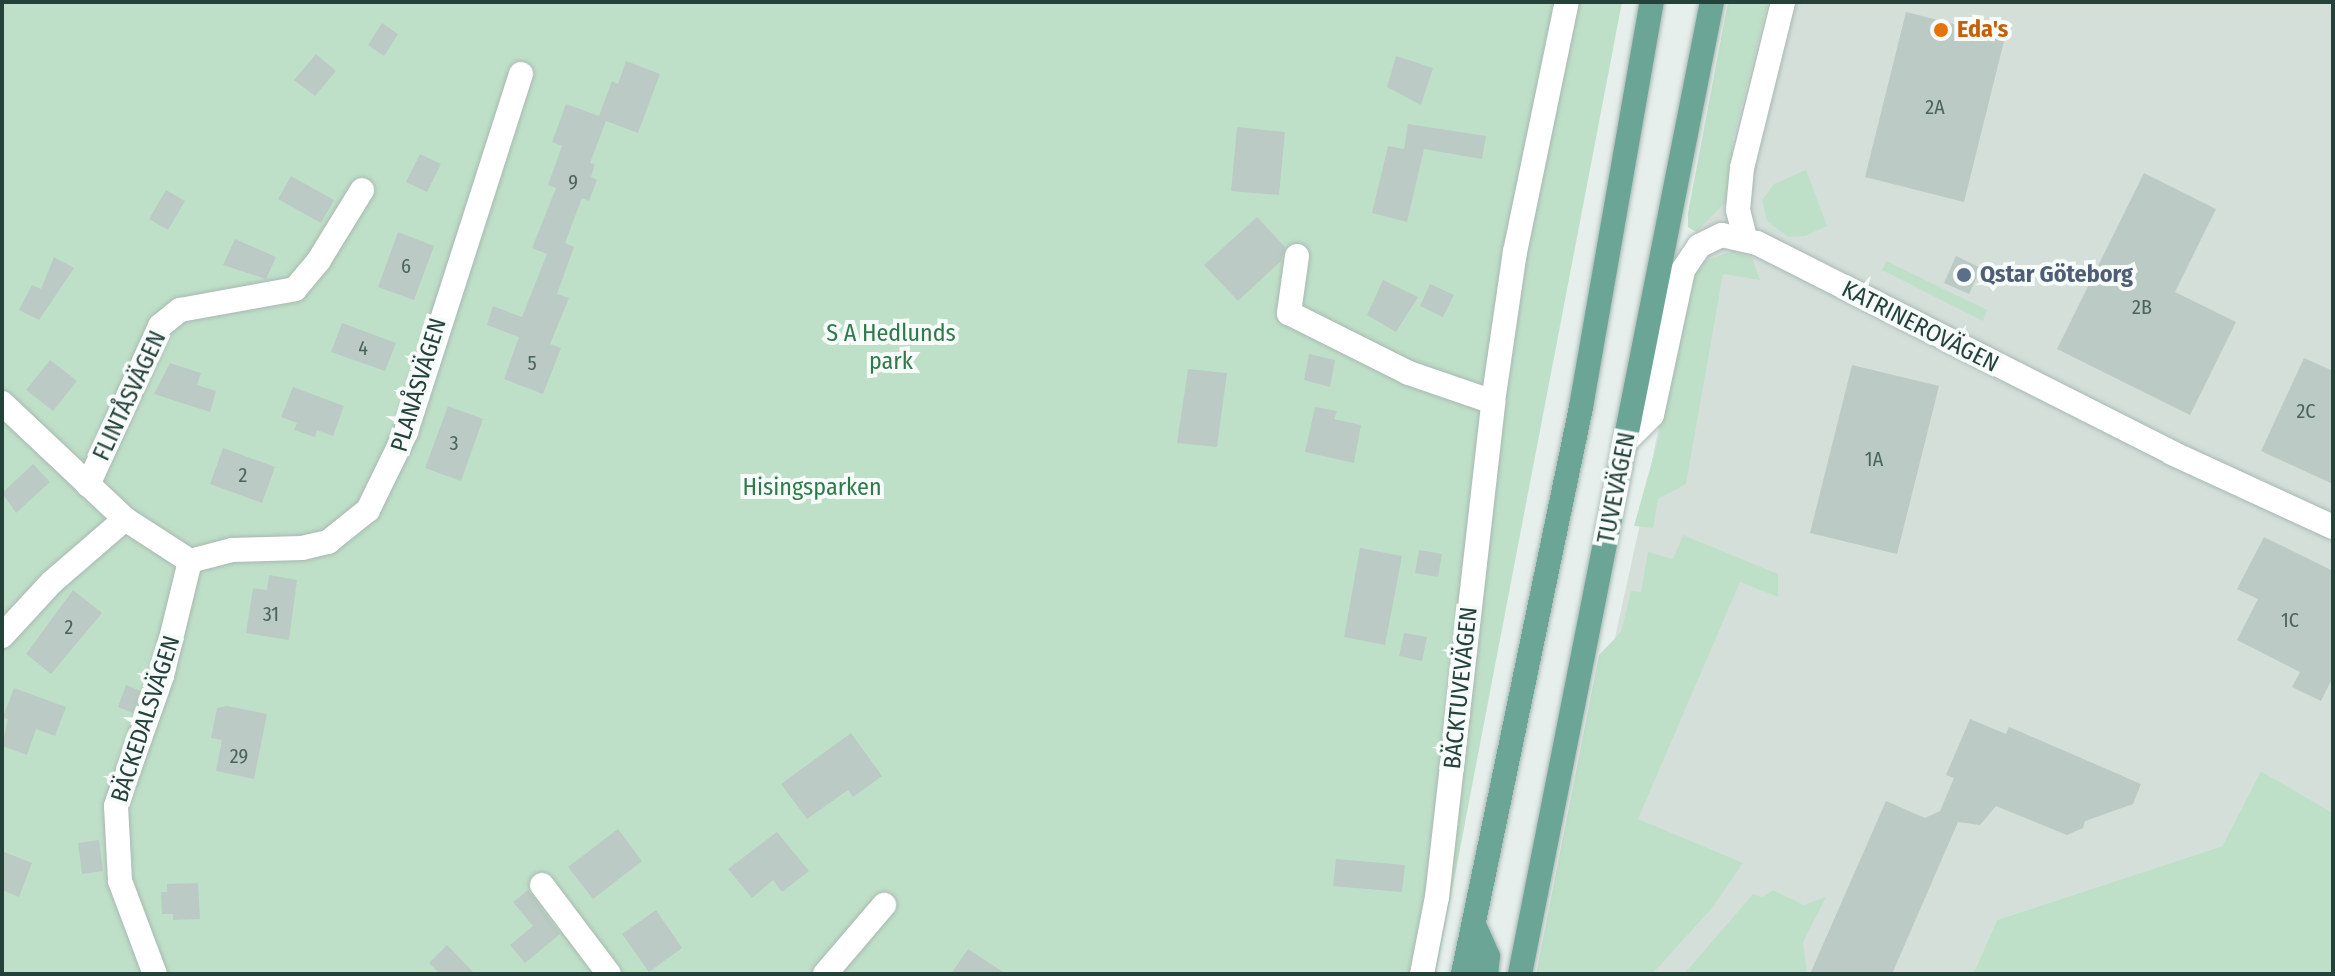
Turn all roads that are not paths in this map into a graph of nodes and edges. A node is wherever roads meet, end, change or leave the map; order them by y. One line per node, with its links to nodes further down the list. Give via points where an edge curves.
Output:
1 (1567, 2): 9 (street, BÄCKTUVEVÄGEN, via 1515,252)
2 (1652, 2): 19 (main road, via 1581,407)
3 (1712, 2): 11 (main road, TUVEVÄGEN)
4 (1783, 2): 7 (street, via 1742,168 1738,210)
5 (521, 74): 15 (street, PLANÅSVÄGEN, via 406,432 368,510 328,542 232,550)
6 (362, 190): 12 (street, FLINTÅSVÄGEN, via 295,289 180,310 160,326)
7 (1745, 238): 11 (street, via 1722,235 1689,259 1652,415); 14 (street, KATRINEROVÄGEN, via 2172,453)
8 (1297, 256): 9 (street, via 1289,313 1409,373)
9 (1493, 402): 23 (street, BÄCKTUVEVÄGEN, via 1437,897)
10 (2, 403): 12 (street)
11 (1627, 440): 26 (main road, TUVEVÄGEN)
12 (88, 485): 13 (street)
13 (125, 519): 15 (street); 16 (street, via 52,582)
14 (2333, 527)
15 (190, 561): 20 (street, BÄCKEDALSVÄGEN, via 162,676 116,806 120,881)
16 (2, 636)
17 (542, 885): 21 (street)
18 (884, 905): 22 (street)
19 (1474, 925): 24 (main road); 25 (main road, via 1488,956)
20 (155, 974)
21 (609, 974)
22 (825, 974)
23 (1422, 974)
24 (1463, 974)
25 (1486, 974)
26 (1520, 974)

